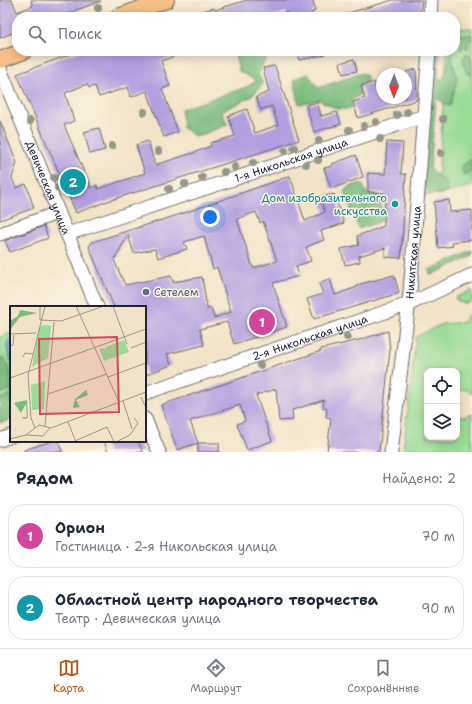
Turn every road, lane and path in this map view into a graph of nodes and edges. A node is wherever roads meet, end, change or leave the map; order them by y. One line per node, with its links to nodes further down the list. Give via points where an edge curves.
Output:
1 (166, 0): 3 (main road)
2 (431, 0): 4 (street)
3 (132, 12)
4 (430, 12)
5 (12, 56): 7 (main road)
6 (428, 56): 9 (street, Никитская улица)
7 (0, 60)
8 (0, 69): 10 (street, Девическая улица)
9 (424, 116): 12 (street, 1-я Никольская улица); 14 (street, Никитская улица)
10 (57, 213): 11 (street); 12 (street, Девическая улица)
11 (0, 234)
12 (66, 234): 15 (street, Девическая улица)
13 (472, 275): 14 (street, 2-я Никольская улица)
14 (409, 304): 16 (street, 2-я Никольская улица); 21 (street, Никитская улица)
15 (97, 306)
16 (146, 392)
17 (146, 421): 20 (street)
18 (10, 436): 19 (street)
19 (0, 440)
20 (159, 452)
21 (391, 452)

